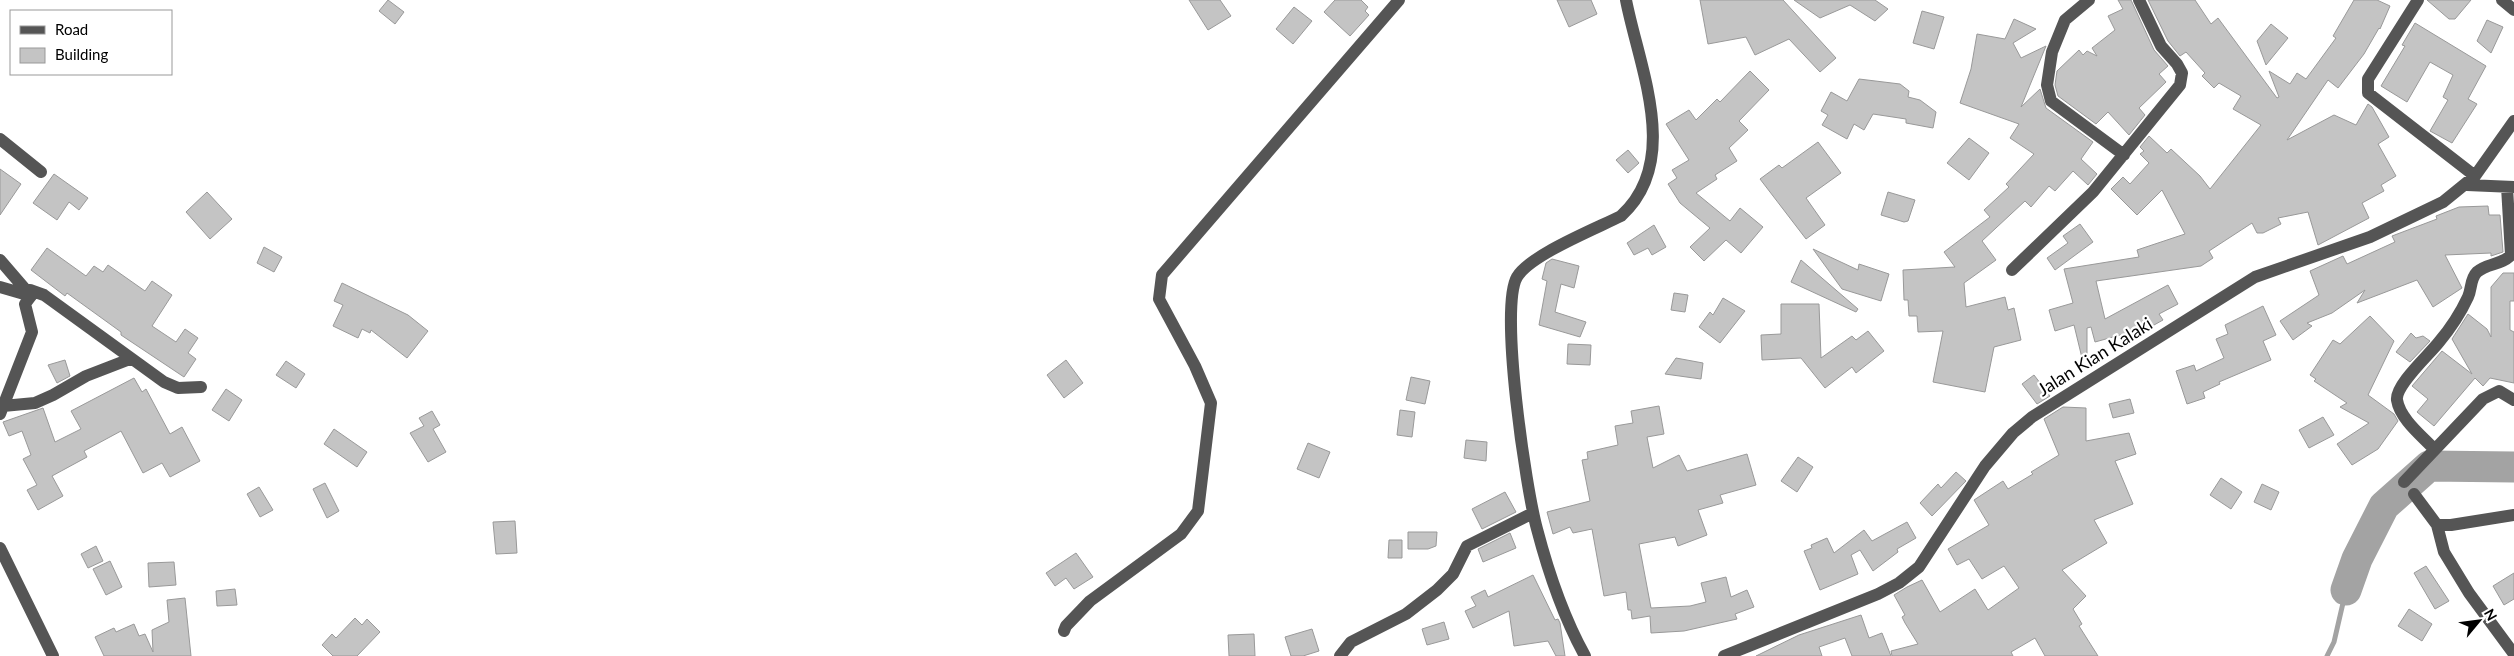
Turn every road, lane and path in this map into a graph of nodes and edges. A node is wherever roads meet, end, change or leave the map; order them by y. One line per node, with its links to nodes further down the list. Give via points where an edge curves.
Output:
1 (1399, 0): 29 (street, via 1162,275 1159,299 1211,402 1198,511 1180,534 1090,601)
2 (1626, 0): 25 (street, via 1654,127 1653,150 1645,179 1629,209 1621,216 1530,263 1516,279 1512,298 1510,340)
3 (2089, 0): 10 (street, via 2065,20 2052,52 2047,86 2051,100)
4 (2139, 0): 10 (street, via 2161,46 2182,73 2182,81)
5 (2418, 0): 12 (street, via 2368,79 2368,93)
6 (2502, 0): 7 (street)
7 (2514, 10)
8 (2514, 121): 12 (street, Jalan Kian Kalaki)
9 (0, 139): 11 (street)
10 (2124, 156): 15 (street, via 2093,192)
11 (41, 172)
12 (2471, 180): 13 (street); 34 (street, Jalan Kian Kalaki, via 2443,202 2383,232 2255,277 2099,374 2013,432 1986,466 1919,567 1899,583)
13 (2511, 187): 22 (street, via 2511,255 2476,273 2468,296 2450,326 2399,389 2397,400 2403,415)
14 (0, 260): 17 (street)
15 (2012, 270)
16 (0, 287): 17 (street)
17 (31, 296): 18 (street, via 30,290 44,295); 21 (street, via 25,304 32,332)
18 (130, 358): 19 (street, via 173,386); 21 (street, via 86,376 35,403)
19 (201, 386)
20 (2514, 400): 22 (street, via 2499,391 2482,399)
21 (1, 410)
22 (2434, 449): 23 (street)
23 (2404, 482)
24 (2414, 494): 27 (street)
25 (1533, 513): 32 (street, via 1467,546 1453,574 1437,590 1406,614 1351,642); 33 (street, via 1557,590)
26 (2514, 515): 27 (street)
27 (2437, 525): 30 (street, via 2444,552)
28 (0, 548): 31 (street)
29 (1064, 631)
30 (2514, 654)
31 (53, 656)
32 (1340, 656)
33 (1585, 656)
34 (1724, 656)

